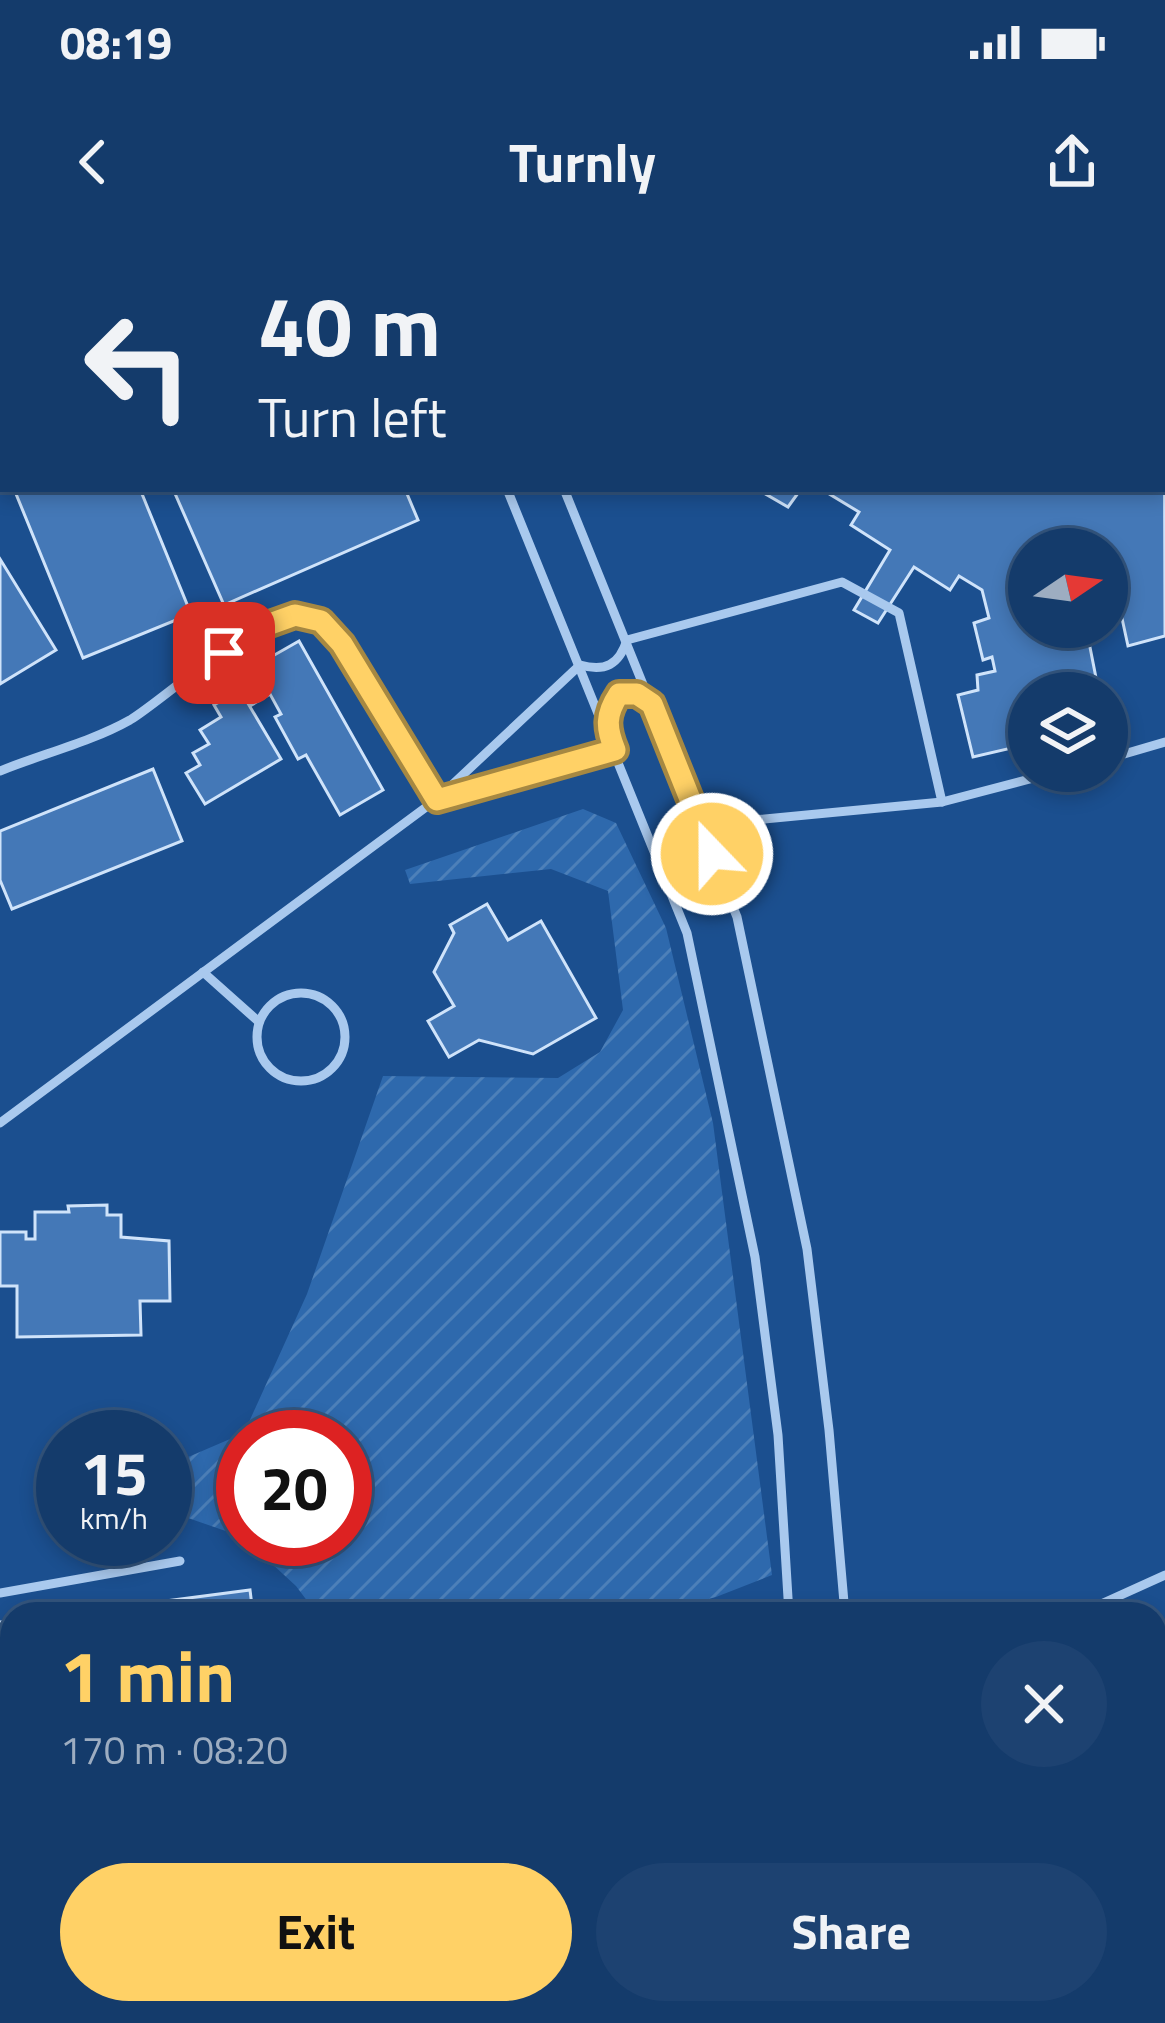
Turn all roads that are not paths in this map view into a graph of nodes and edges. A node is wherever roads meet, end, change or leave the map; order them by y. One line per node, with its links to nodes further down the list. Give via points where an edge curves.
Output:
1 (508, 492): 4 (lane)
2 (565, 492): 3 (lane)
3 (627, 640): 4 (lane, via 609,667); 5 (lane); 13 (lane, via 842,582 899,613)
4 (580, 665): 6 (lane); 12 (lane)
5 (652, 704): 6 (lane, via 619,694); 14 (lane)
6 (606, 729): 8 (lane)
7 (1165, 742): 9 (lane)
8 (615, 750): 12 (lane); 15 (lane)
9 (1128, 753)
10 (0, 771): 12 (lane, via 126,722 259,628 295,615 321,621 342,644)
11 (1008, 785): 13 (lane)
12 (437, 800): 18 (lane)
13 (942, 802): 14 (lane)
14 (700, 825): 15 (lane, via 685,852); 16 (lane)
15 (653, 846): 17 (lane)
16 (723, 882): 17 (lane, via 694,879); 25 (lane, via 768,1049 807,1249)
17 (676, 903): 24 (lane, via 755,1257)
18 (203, 972): 19 (lane); 20 (lane)
19 (259, 1022): 19 (lane, via 259,1051 277,1074 305,1082 332,1070 346,1044 340,1015 319,995 277,999)
20 (0, 1123)
21 (151, 1566): 23 (lane)
22 (1165, 1575): 26 (lane)
23 (0, 1592)
24 (788, 1602)
25 (843, 1602)
26 (1105, 1602)

